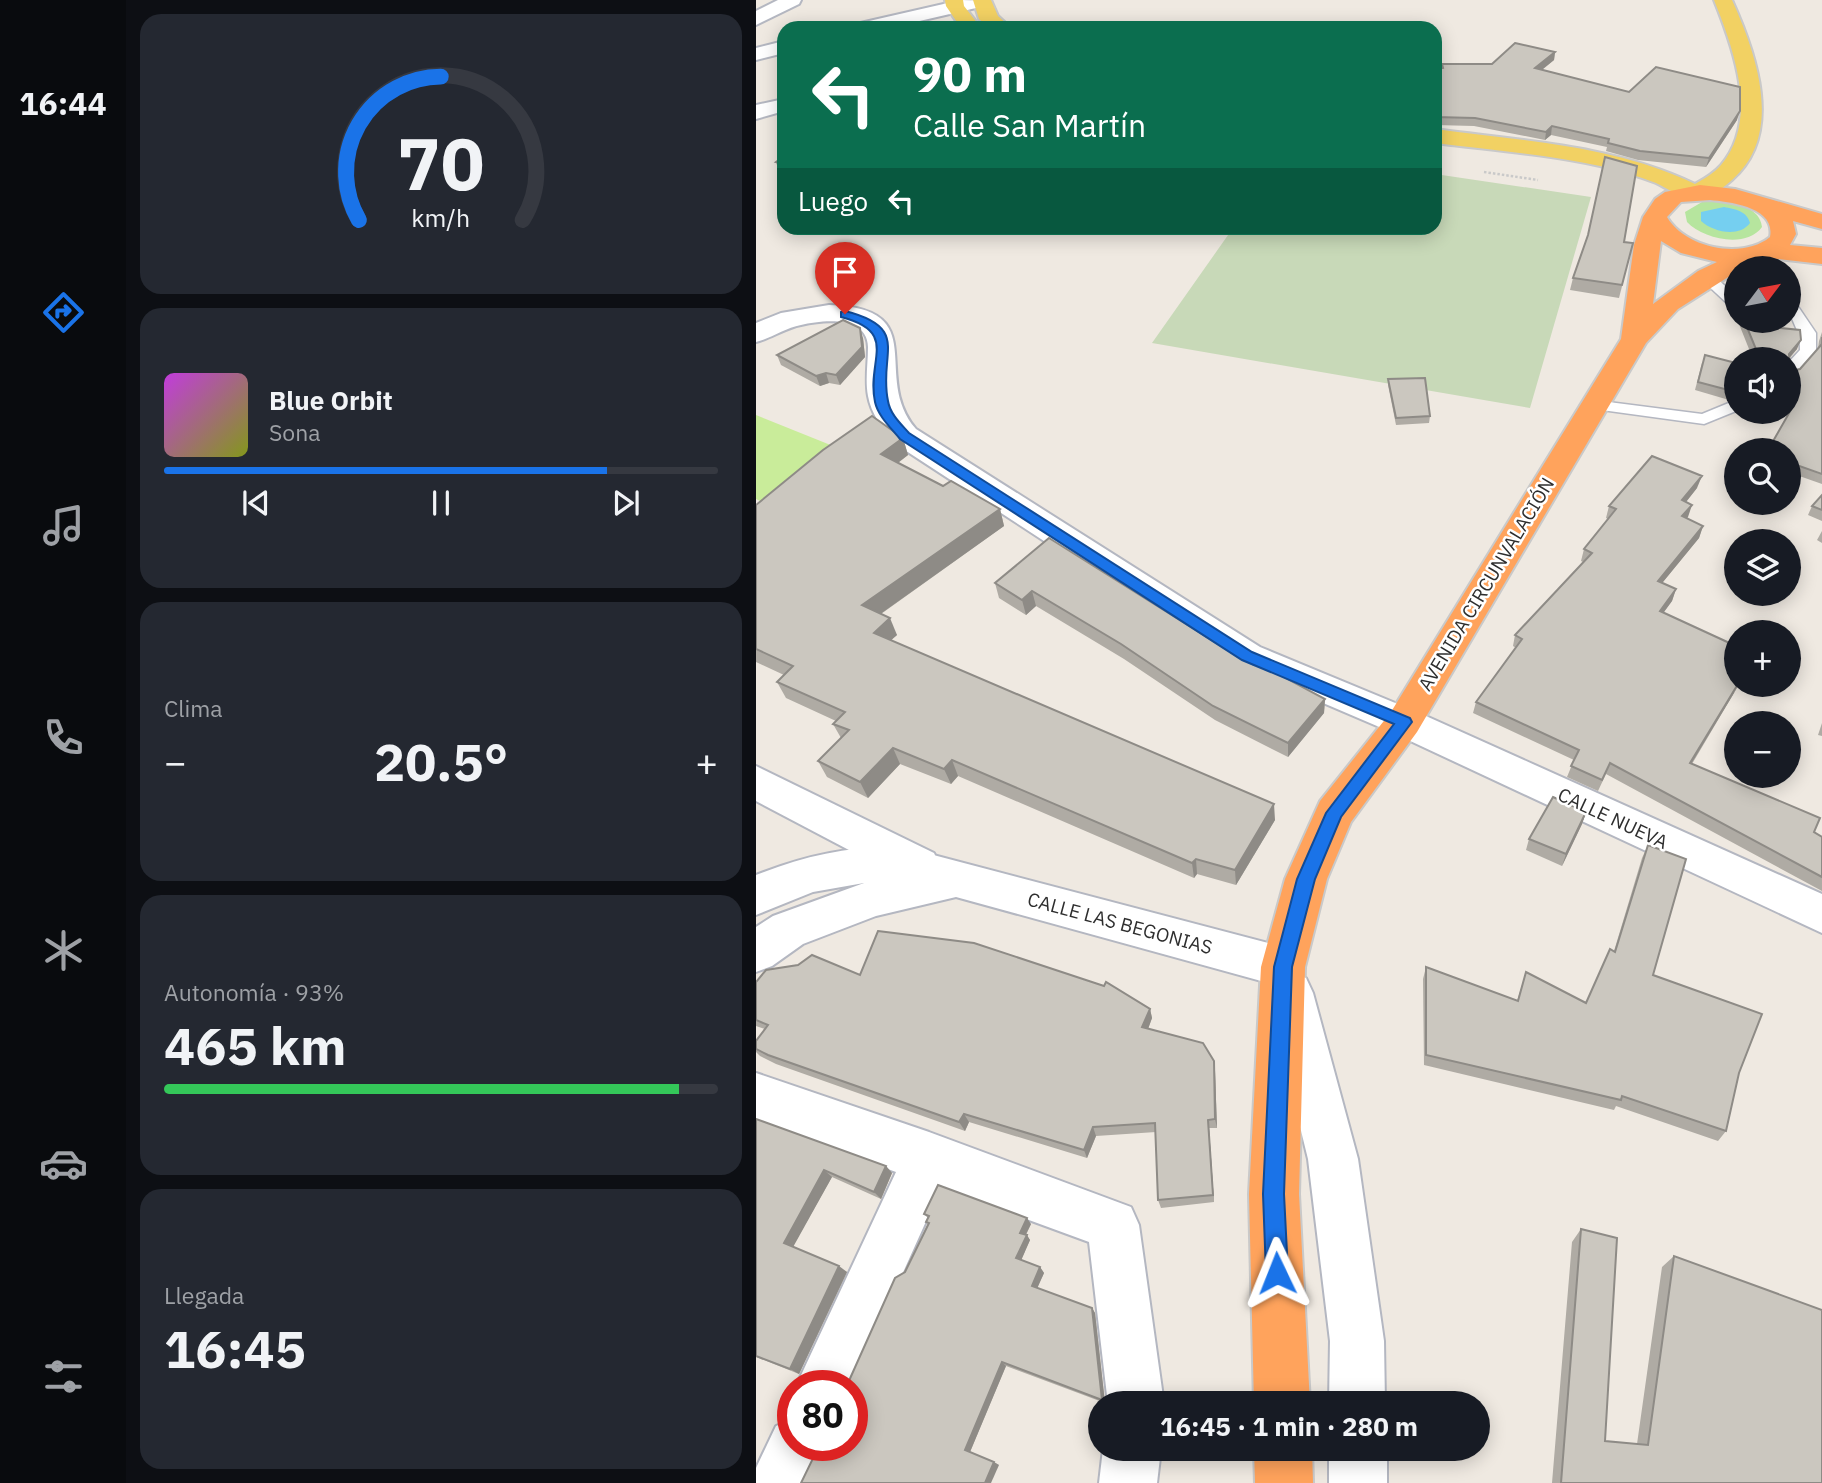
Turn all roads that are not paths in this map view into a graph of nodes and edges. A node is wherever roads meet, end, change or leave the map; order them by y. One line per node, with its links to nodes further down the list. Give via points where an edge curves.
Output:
1 (793, 0): 5 (street)
2 (982, 0): 4 (street); 8 (main road)
3 (1723, 0): 15 (main road, via 1750,82 1749,128)
4 (955, 3): 6 (street); 7 (main road)
5 (756, 19)
6 (889, 21)
7 (967, 21)
8 (992, 21)
9 (777, 49): 10 (street)
10 (756, 54)
11 (777, 107): 12 (street)
12 (756, 112)
13 (1442, 137): 16 (main road, via 1601,159 1655,174)
14 (1442, 152): 18 (main road, via 1600,178)
15 (1731, 167): 16 (main road); 17 (main road)
16 (1696, 192): 17 (highway); 18 (highway)
17 (1756, 202): 19 (highway); 20 (highway, via 1779,218 1784,232)
18 (1659, 209): 20 (highway, via 1664,233 1688,247); 28 (highway, AVENIDA CIRCUNVALACIÓN, via 1647,245)
19 (1822, 222)
20 (1762, 256)
21 (1801, 256): 22 (highway)
22 (1822, 256)
23 (1724, 271): 24 (highway, AVENIDA CIRCUNVALACIÓN)
24 (1707, 278): 25 (lane); 28 (highway, AVENIDA CIRCUNVALACIÓN, via 1669,303)
25 (1724, 293)
26 (1801, 323): 29 (lane, via 1808,334 1808,351)
27 (756, 334): 34 (street, CALLE NUEVA, via 788,319 815,314 865,319 878,329 882,343 881,402 905,436 1247,656)
28 (1634, 339): 30 (highway, AVENIDA CIRCUNVALACIÓN)
29 (1801, 359)
30 (1593, 405): 33 (lane); 34 (highway, AVENIDA CIRCUNVALACIÓN)
31 (1724, 410): 33 (lane)
32 (1724, 416): 33 (lane)
33 (1704, 419)
34 (1404, 722): 38 (street, CALLE NUEVA); 40 (highway, AVENIDA CIRCUNVALACIÓN, via 1334,813 1306,879)
35 (756, 782): 36 (street)
36 (938, 873): 37 (street, CALLE LAS BEGONIAS, via 846,865 771,886); 39 (street, CALLE LAS BEGONIAS, via 788,930); 40 (street, CALLE LAS BEGONIAS)
37 (756, 896)
38 (1822, 914)
39 (756, 952)
40 (1283, 967): 45 (highway, AVENIDA CIRCUNVALACIÓN, via 1274,1194); 46 (street, via 1333,1159 1357,1341)
41 (756, 1097): 42 (street)
42 (929, 1157): 43 (street); 44 (street, via 1113,1225)
43 (831, 1370)
44 (1134, 1391)
45 (1282, 1391)
46 (1357, 1391)
47 (789, 1461): 51 (street)
48 (1131, 1461): 52 (street)
49 (1283, 1461): 53 (highway)
50 (1358, 1461): 54 (street)
51 (779, 1483)
52 (1128, 1483)
53 (1284, 1483)
54 (1358, 1483)

